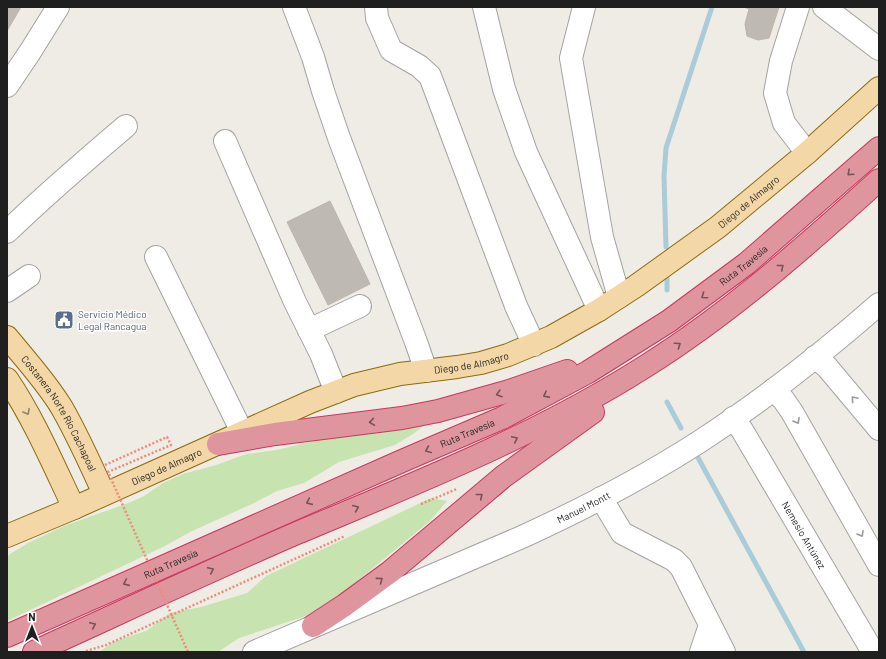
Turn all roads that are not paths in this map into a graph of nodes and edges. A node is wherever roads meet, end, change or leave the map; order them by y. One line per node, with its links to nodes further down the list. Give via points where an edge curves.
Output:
1 (58, 7): 9 (street)
2 (294, 7): 30 (street, via 339,138)
3 (376, 7): 26 (street, via 377,18 391,50 419,66 430,76 516,306)
4 (484, 7): 23 (street, via 504,89 526,152)
5 (584, 7): 20 (street, via 571,58 602,237)
6 (798, 7): 14 (street, via 781,61 775,93 784,123)
7 (824, 7): 8 (street)
8 (874, 38)
9 (7, 86)
10 (879, 88): 14 (main road, Diego de Almagro)
11 (126, 126): 16 (street, via 59,183)
12 (225, 141): 24 (street)
13 (879, 148): 27 (highway, Ruta Travesía, one-way to 27, via 746,264)
14 (806, 153): 20 (main road, Diego de Almagro, via 718,227)
15 (879, 180): 29 (highway, one-way to 15, via 750,292)
16 (7, 232)
17 (156, 257): 36 (street)
18 (29, 276): 19 (street)
19 (7, 291)
20 (619, 297): 23 (main road, Diego de Almagro)
21 (879, 304): 28 (street, Manuel Montt)
22 (360, 306): 24 (street)
23 (598, 310): 26 (main road, Diego de Almagro)
24 (309, 330): 33 (street)
25 (7, 337): 38 (main road, Costanera Norte Río Cachapoal, via 61,407)
26 (534, 345): 30 (main road, Diego de Almagro, via 481,363)
27 (628, 348): 37 (highway, one-way to 37, via 549,378 438,411); 45 (highway, Ruta Travesía, one-way to 45, via 502,418)
28 (815, 357): 32 (street, Manuel Montt); 35 (street, one-way to 28, via 827,367)
29 (645, 367): 44 (highway, one-way to 29, via 390,572 504,476 615,395); 46 (highway, one-way to 29, via 223,565 480,456 562,415)
30 (426, 371): 33 (main road, Diego de Almagro, via 400,374)
31 (7, 379): 40 (main road, one-way to 40, via 31,418)
32 (774, 390): 34 (street, Manuel Montt); 42 (street, one-way to 42, via 784,399 792,412)
33 (336, 392): 36 (main road, Diego de Almagro)
34 (733, 418): 39 (street, Manuel Montt, via 663,464); 50 (street, Nemesio Antúnez)
35 (879, 429)
36 (242, 432): 37 (main road, Diego de Almagro)
37 (218, 444): 38 (main road, Diego de Almagro)
38 (104, 494): 40 (main road, Diego de Almagro)
39 (601, 498): 43 (street, via 622,533 681,566); 44 (street, Manuel Montt, via 522,537)
40 (74, 508): 41 (main road, Diego de Almagro)
41 (7, 536)
42 (879, 565)
43 (710, 625): 48 (street); 49 (street)
44 (314, 626): 47 (street, Manuel Montt)
45 (7, 636)
46 (34, 652)
47 (254, 652)
48 (701, 652)
49 (724, 652)
50 (873, 652)

